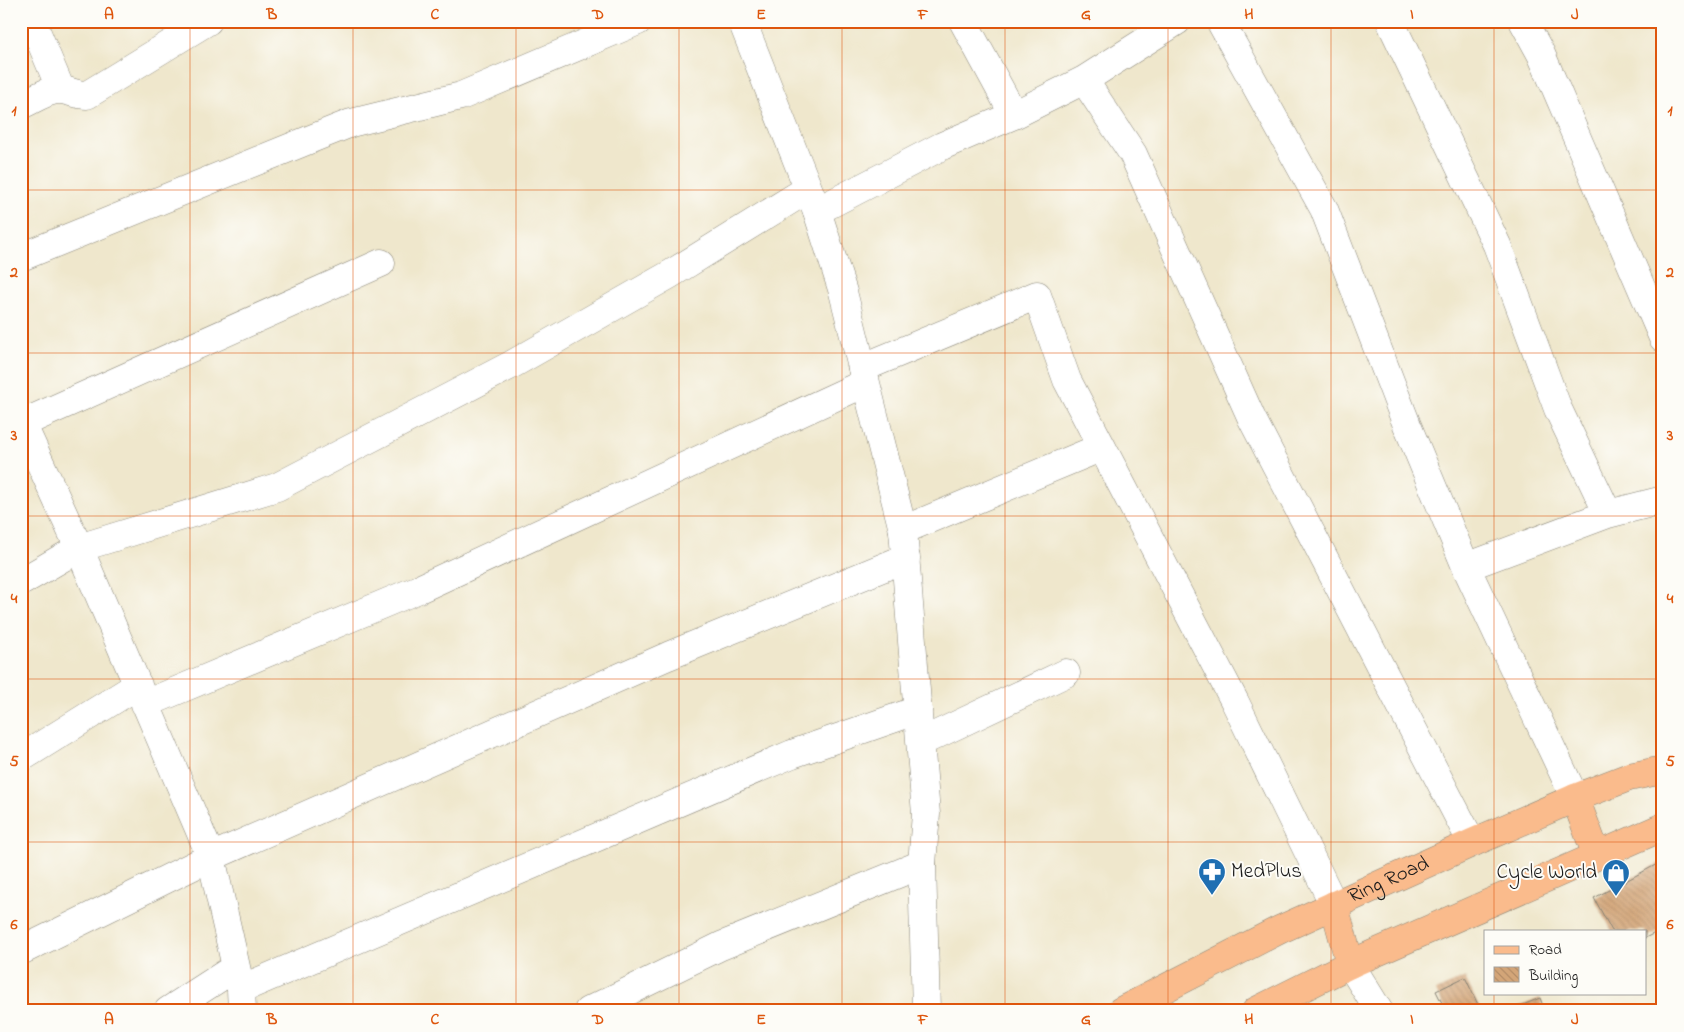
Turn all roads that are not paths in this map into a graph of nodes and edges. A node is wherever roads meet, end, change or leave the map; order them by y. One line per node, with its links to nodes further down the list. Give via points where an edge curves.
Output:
1 (32, 21): 11 (street)
2 (208, 21): 11 (street, via 96,91 78,95)
3 (638, 21): 15 (street, via 461,96 351,123)
4 (742, 21): 14 (street)
5 (963, 21): 13 (street)
6 (1177, 21): 10 (street)
7 (1220, 21): 26 (street, via 1324,209 1407,426)
8 (1390, 21): 22 (street, via 1497,245 1558,409)
9 (1523, 21): 17 (street, via 1541,54)
10 (1084, 80): 13 (street); 36 (street, via 1133,154 1252,419)
11 (61, 90): 12 (street)
12 (21, 105)
13 (1014, 115): 14 (street)
14 (812, 200): 18 (street, via 843,292); 24 (street, via 669,275 511,365 277,487)
15 (21, 256)
16 (381, 263): 19 (street)
17 (1663, 338)
18 (864, 375): 20 (street, via 1037,295 1067,380); 23 (street); 29 (street, via 419,589)
19 (22, 423): 24 (street)
20 (1102, 447): 23 (street); 40 (street, via 1230,693)
21 (1663, 500): 22 (street)
22 (1608, 514): 26 (street)
23 (903, 530): 25 (street)
24 (79, 548): 27 (street); 29 (street)
25 (906, 558): 30 (street); 38 (street, via 668,656)
26 (1466, 567): 34 (street)
27 (21, 582)
28 (1066, 673): 31 (street)
29 (142, 694): 32 (street); 38 (street)
30 (918, 710): 31 (street); 43 (street, via 792,754)
31 (921, 742): 39 (street, via 926,814)
32 (21, 758)
33 (1663, 770): 34 (main road, Ring Road, via 1629,777)
34 (1575, 798): 36 (main road, Ring Road); 37 (main road)
35 (1663, 827): 37 (main road)
36 (1472, 843): 40 (main road, Ring Road)
37 (1597, 856): 42 (main road)
38 (211, 857): 41 (street); 43 (street)
39 (922, 864): 45 (street, via 721,946); 46 (street)
40 (1334, 905): 42 (main road); 47 (main road, Ring Road)
41 (21, 952)
42 (1350, 964): 48 (main road); 49 (street)
43 (240, 989): 44 (street)
44 (168, 1011)
45 (588, 1011)
46 (926, 1011)
47 (1121, 1011)
48 (1256, 1011)
49 (1379, 1011)

